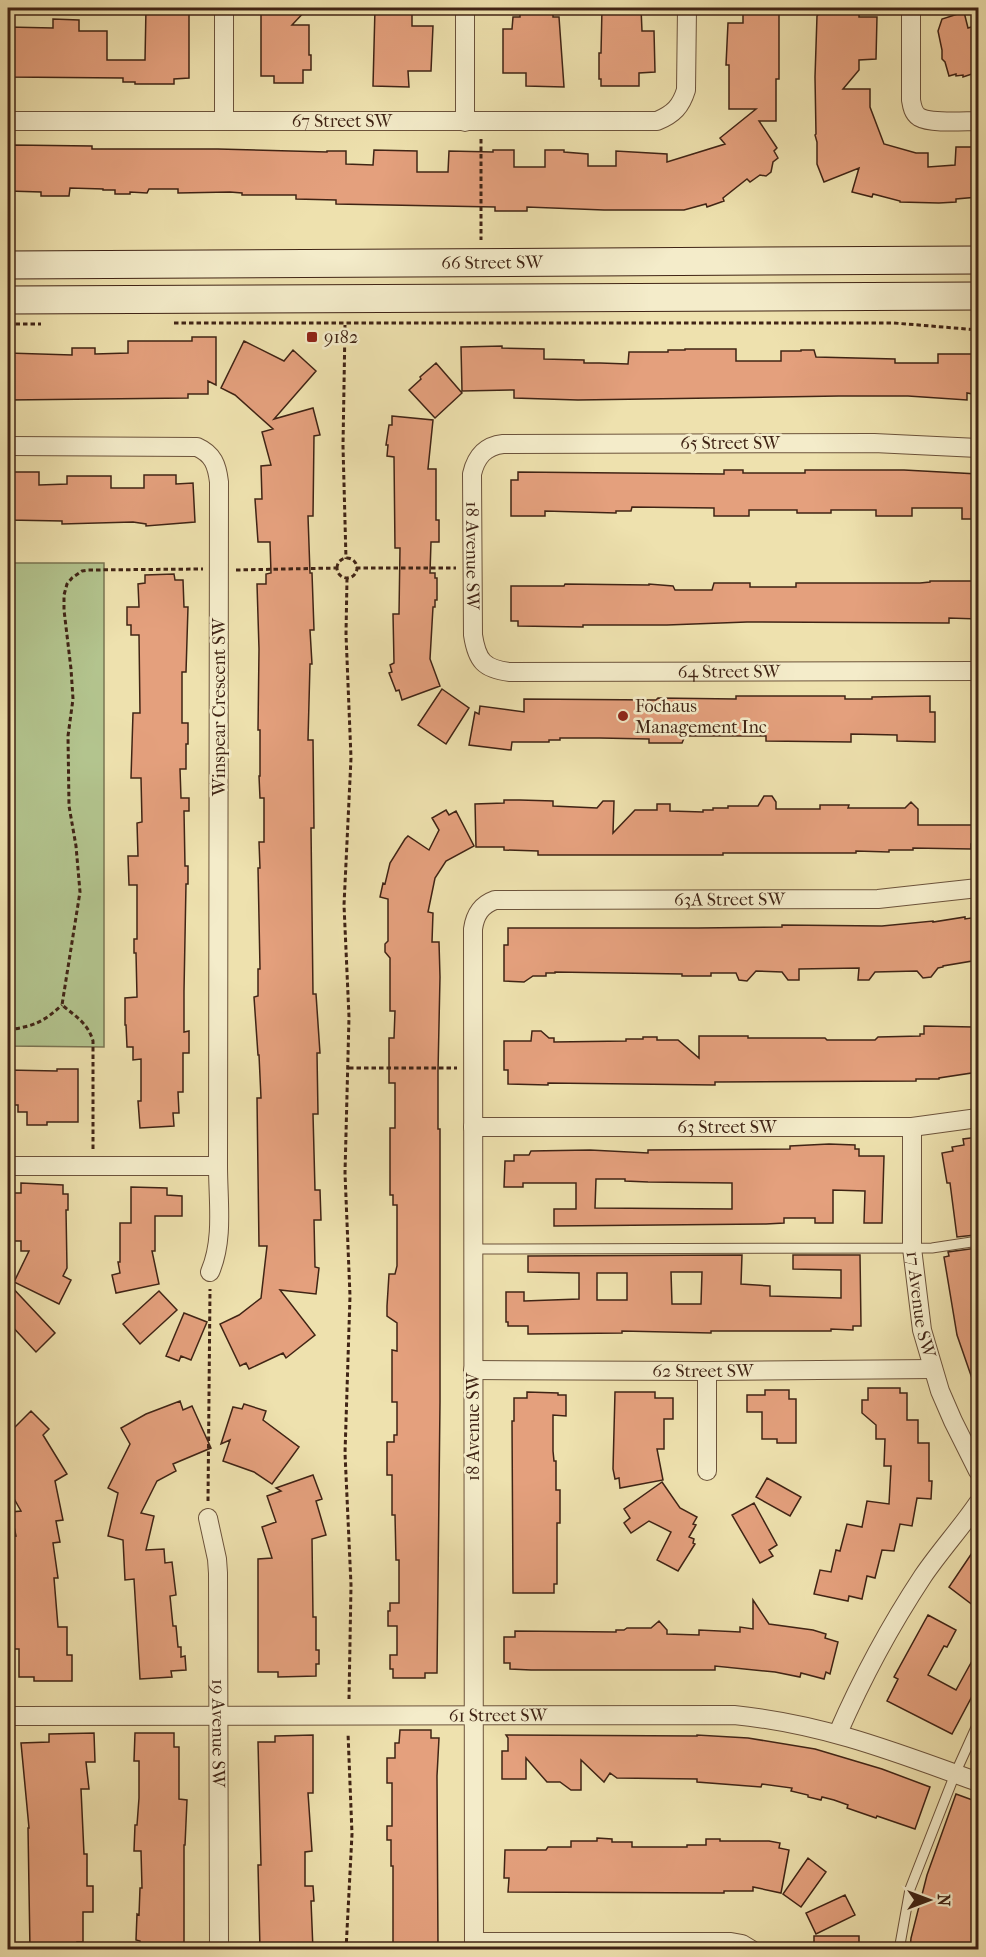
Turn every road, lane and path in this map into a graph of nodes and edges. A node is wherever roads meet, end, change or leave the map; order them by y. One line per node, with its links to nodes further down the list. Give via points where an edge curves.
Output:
1 (224, 8): 6 (street)
2 (465, 8): 8 (street)
3 (687, 8): 8 (street, 67 Street SW, via 686,90 676,111 657,121)
4 (911, 8): 7 (street, via 913,110 928,120)
5 (8, 121): 6 (street, 67 Street SW)
6 (224, 121): 8 (street, 67 Street SW)
7 (978, 121)
8 (465, 122)
9 (481, 137): 10 (path)
10 (481, 248)
11 (978, 260): 12 (main road, 66 Street SW)
12 (8, 265)
13 (978, 296): 14 (main road, 66 Street SW)
14 (8, 300)
15 (166, 323): 18 (path)
16 (8, 324): 17 (path)
17 (42, 324)
18 (345, 324): 19 (path, via 894,323); 23 (path)
19 (978, 330)
20 (8, 446): 43 (street, Winspear Crescent SW, via 187,446 203,450 215,462 219,482)
21 (978, 448): 22 (street, 65 Street SW, via 864,443 515,444 496,445)
22 (484, 451): 26 (street, 18 Avenue SW, via 472,474)
23 (346, 559): 24 (path); 25 (path, via 354,562)
24 (337, 568): 28 (path); 29 (path)
25 (356, 568): 26 (path); 29 (path, via 355,574)
26 (473, 568): 30 (street, 18 Avenue SW, via 473,635)
27 (205, 569): 34 (path, via 88,570 67,584 64,610 73,699 68,736 69,806 80,892)
28 (232, 570)
29 (347, 578): 36 (path, via 351,758 344,905)
30 (482, 662): 31 (street, 64 Street SW, via 510,672)
31 (978, 671)
32 (978, 888): 33 (street, 63A Street SW, via 878,899 495,900)
33 (483, 907): 37 (street, 18 Avenue SW, via 473,929)
34 (62, 1005): 35 (path, via 45,1020); 42 (path, via 83,1021 93,1041)
35 (8, 1030)
36 (348, 1068): 37 (path); 55 (path, via 345,1173 350,1333 345,1453 351,1585)
37 (474, 1068): 39 (street, 18 Avenue SW)
38 (978, 1118): 40 (street, 63 Street SW)
39 (474, 1127): 40 (street, 63 Street SW); 46 (street, 18 Avenue SW)
40 (912, 1127): 45 (street, 17 Avenue SW)
41 (8, 1166): 42 (street)
42 (93, 1166): 43 (street)
43 (218, 1166): 47 (street, Winspear Crescent SW, via 218,1241)
44 (978, 1241): 45 (lane)
45 (912, 1248): 46 (lane); 48 (street, 17 Avenue SW, via 922,1330)
46 (474, 1249): 49 (street, 18 Avenue SW)
47 (210, 1272): 54 (path)
48 (933, 1370): 50 (street, 62 Street SW); 52 (street, 17 Avenue SW)
49 (473, 1371): 50 (street, 62 Street SW); 56 (street, 18 Avenue SW)
50 (707, 1371): 51 (street)
51 (707, 1471)
52 (978, 1471)
53 (978, 1503): 61 (street, via 923,1576 883,1640)
54 (208, 1518): 58 (street, 19 Avenue SW, via 218,1573)
55 (348, 1701)
56 (473, 1715): 58 (street, 61 Street SW); 61 (street, 61 Street SW, via 734,1714); 64 (street, 18 Avenue SW)
57 (8, 1716): 58 (street, 61 Street SW)
58 (219, 1716): 65 (street, 19 Avenue SW)
59 (978, 1723): 62 (lane)
60 (348, 1729): 66 (path, via 352,1834)
61 (838, 1733): 62 (street, 61 Street SW)
62 (955, 1774): 63 (street, 61 Street SW); 68 (lane, via 910,1889)
63 (978, 1782)
64 (474, 1946): 67 (street, via 730,1942)
65 (219, 1950)
66 (346, 1950)
67 (752, 1950)
68 (899, 1950)

